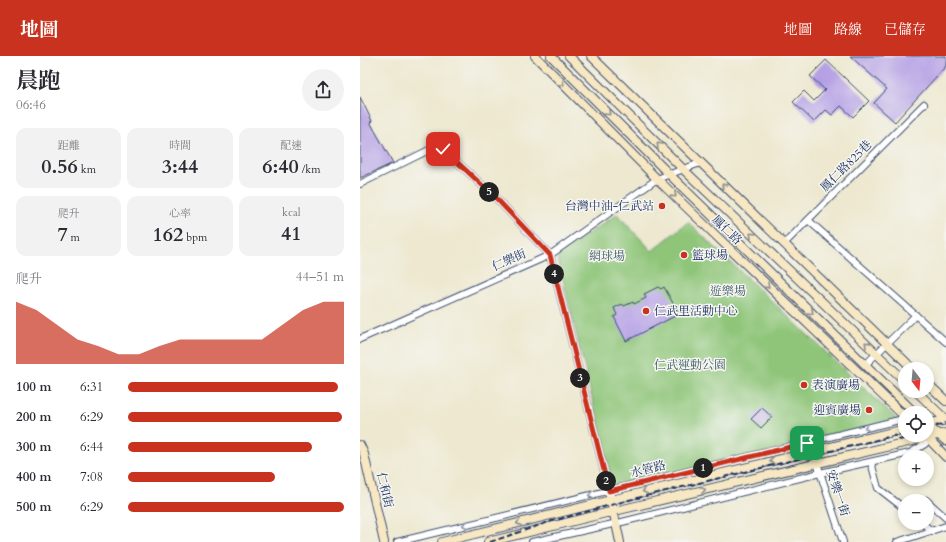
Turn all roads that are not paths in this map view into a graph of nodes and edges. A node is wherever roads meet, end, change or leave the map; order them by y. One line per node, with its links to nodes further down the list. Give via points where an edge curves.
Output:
1 (535, 56): 9 (main road, 鳳仁路, one-way to 9)
2 (551, 56): 8 (main road, 鳳仁路, one-way to 8)
3 (569, 56): 7 (main road, 鳳仁路, one-way to 3)
4 (591, 56): 6 (main road)
5 (924, 104): 11 (street, 鳳仁路825巷)
6 (700, 164): 7 (street, 仁樂街); 12 (main road, one-way to 6)
7 (684, 170): 8 (street, 仁樂街); 18 (main road, 鳳仁路, one-way to 7)
8 (670, 175): 9 (street, 仁樂街); 20 (main road, 鳳仁路, one-way to 20)
9 (657, 179): 13 (street, 仁樂街); 26 (main road, 鳳仁路, one-way to 26)
10 (360, 184): 13 (street, via 439,147 495,197)
11 (808, 220): 12 (street, 鳳仁路825巷); 14 (street)
12 (784, 244): 17 (main road)
13 (550, 255): 15 (street, 仁樂街); 43 (street)
14 (916, 315): 16 (street); 17 (street)
15 (360, 339)
16 (946, 342)
17 (887, 344): 18 (street); 19 (main road)
18 (877, 354): 20 (street); 21 (main road, 鳳仁路)
19 (906, 362)
20 (866, 365): 25 (main road, 鳳仁路)
21 (898, 374)
22 (934, 390): 24 (main road)
23 (923, 398): 28 (main road)
24 (946, 401)
25 (908, 406)
26 (898, 410)
27 (898, 420): 43 (street, 水管路, one-way to 43)
28 (946, 420): 29 (main road)
29 (934, 423)
30 (934, 428): 32 (main road)
31 (898, 431): 38 (main road, 水管路)
32 (943, 434): 33 (main road)
33 (946, 441)
34 (902, 442): 41 (main road)
35 (925, 442): 40 (street, via 910,453)
36 (932, 442): 39 (main road)
37 (360, 445): 52 (main road, 仁和街)
38 (813, 450): 41 (street, 安樂一街); 44 (main road, 水管路, one-way to 44)
39 (946, 457)
40 (871, 462): 42 (street); 45 (street, via 878,488)
41 (817, 463): 42 (street, 安樂一街); 47 (main road, one-way to 41)
42 (820, 473): 49 (street); 58 (street, 安樂一街)
43 (609, 491): 44 (main road); 53 (street, 水管路, one-way to 53)
44 (611, 500): 47 (main road); 54 (main road, 水管路, one-way to 54)
45 (898, 504)
46 (934, 507): 48 (street)
47 (614, 511): 49 (main road); 55 (main road)
48 (946, 518)
49 (616, 523): 56 (street); 57 (main road)
50 (946, 526): 51 (street)
51 (932, 531): 59 (street)
52 (384, 542)
53 (396, 542)
54 (442, 542)
55 (488, 542)
56 (532, 542)
57 (620, 542)
58 (844, 542)
59 (897, 542)

